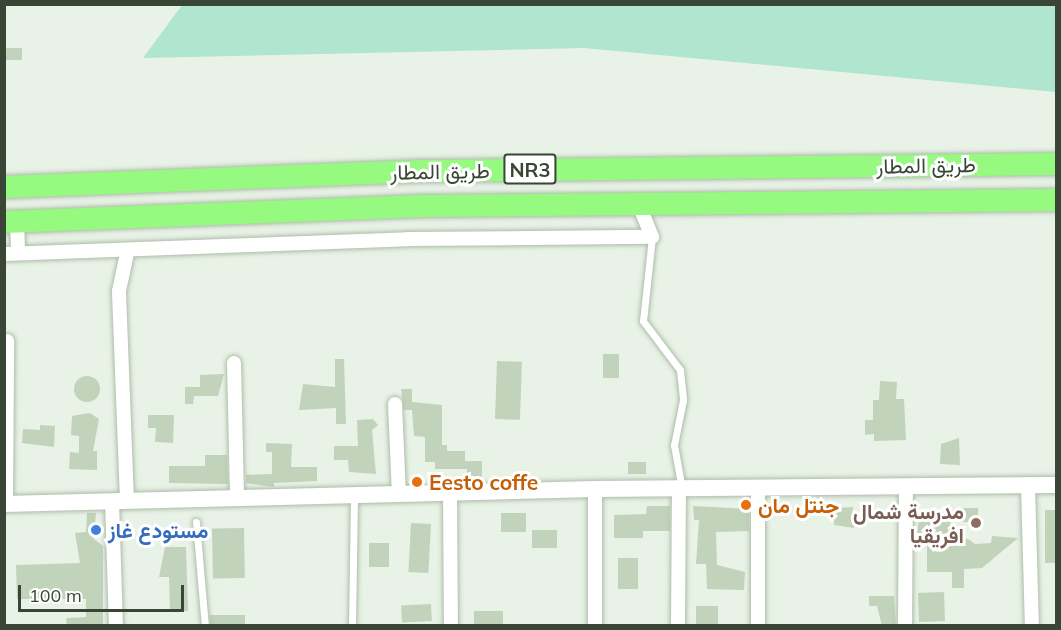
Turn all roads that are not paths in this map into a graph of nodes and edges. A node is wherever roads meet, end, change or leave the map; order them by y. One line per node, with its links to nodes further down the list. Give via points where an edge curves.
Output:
1 (1056, 164): 2 (highway, طريق المطار / NR3, via 430,171)
2 (4, 188)
3 (1056, 200): 4 (highway, طريق المطار / NR3)
4 (639, 204): 5 (highway, طريق المطار / NR3, via 429,206); 6 (street)
5 (11, 222): 8 (street)
6 (652, 237): 7 (street, via 408,239); 15 (lane, via 643,321 680,370 683,399 675,445)
7 (127, 252): 8 (street); 22 (street, via 119,291)
8 (11, 253)
9 (7, 341): 23 (street)
10 (234, 363): 21 (street)
11 (395, 404): 19 (street)
12 (1056, 485): 14 (street)
13 (906, 486): 14 (street); 17 (street); 32 (street)
14 (1028, 486): 33 (street)
15 (681, 488): 16 (street); 17 (street); 30 (street)
16 (595, 489): 18 (street); 29 (street)
17 (758, 489): 31 (street)
18 (450, 493): 19 (street); 28 (street)
19 (399, 494): 20 (street)
20 (354, 495): 21 (street); 27 (lane)
21 (237, 498): 22 (street)
22 (120, 501): 23 (street); 25 (street)
23 (5, 504)
24 (196, 522): 26 (lane)
25 (116, 626)
26 (205, 626)
27 (352, 626)
28 (451, 626)
29 (595, 626)
30 (678, 626)
31 (758, 626)
32 (905, 626)
33 (1032, 626)

